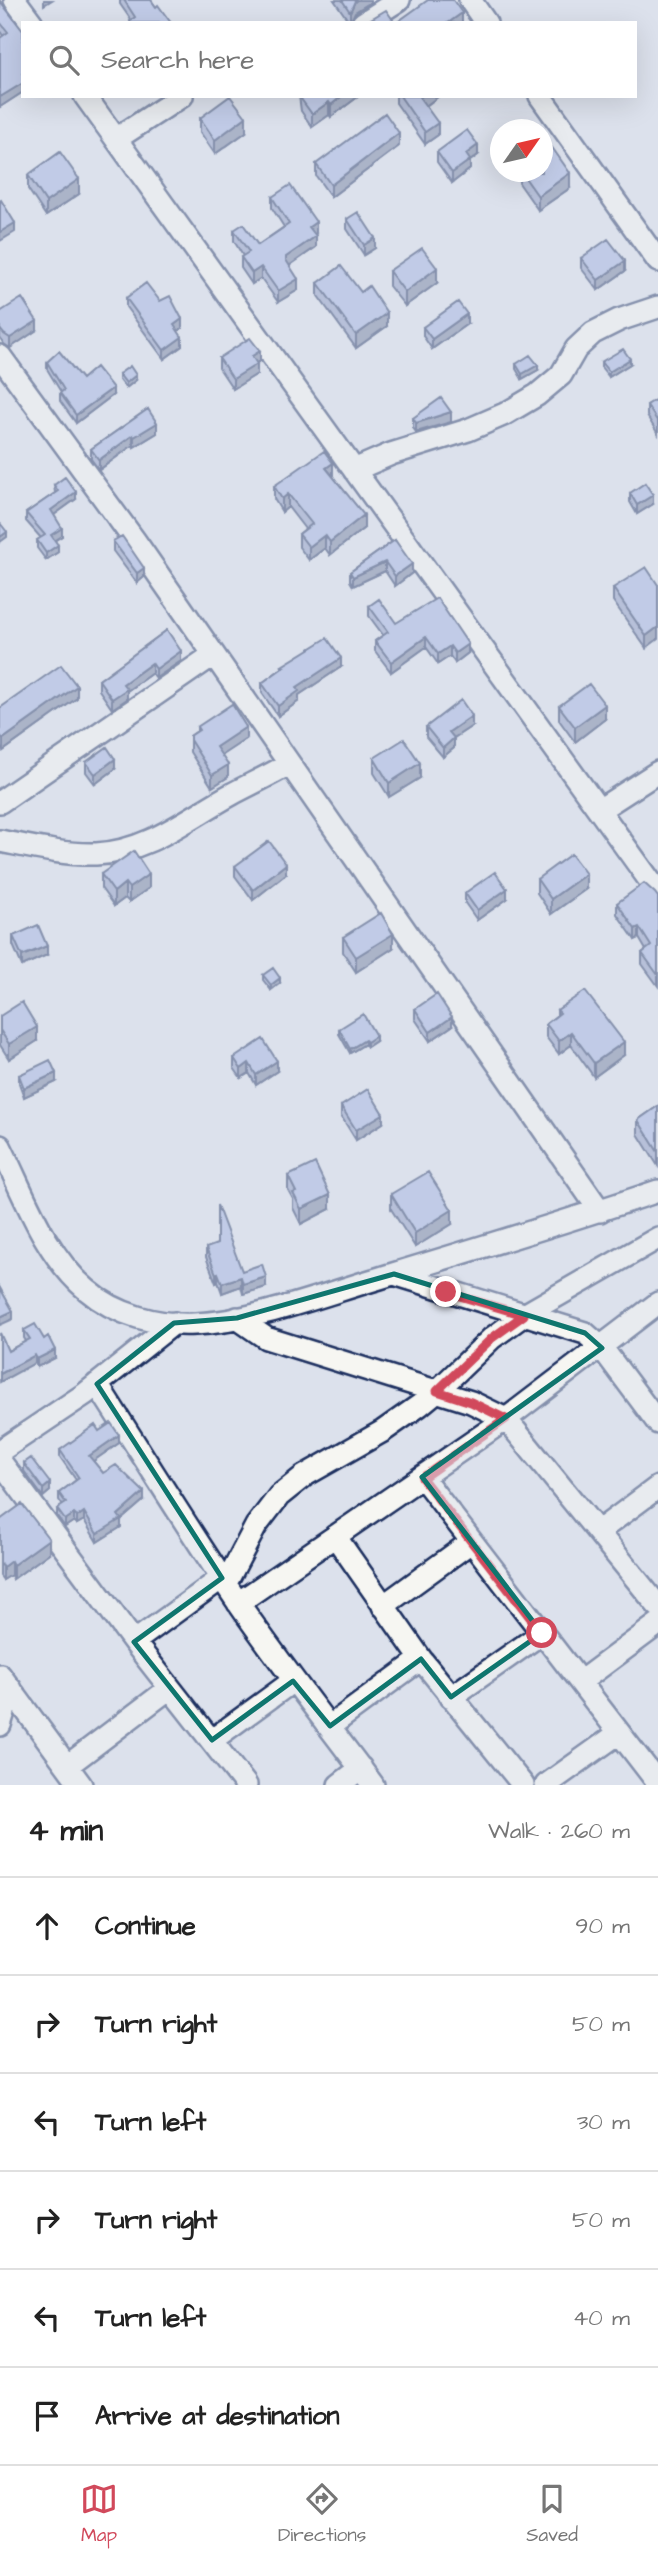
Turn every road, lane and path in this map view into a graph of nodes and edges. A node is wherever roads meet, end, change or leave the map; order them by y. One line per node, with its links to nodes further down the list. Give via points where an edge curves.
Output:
1 (15, 0): 4 (street)
2 (399, 0): 5 (street)
3 (470, 0): 6 (street)
4 (31, 21)
5 (366, 21)
6 (485, 21)
7 (86, 98): 10 (street)
8 (179, 98): 10 (street)
9 (541, 98): 11 (street)
10 (116, 139): 14 (street)
11 (658, 261)
12 (658, 307): 14 (street, via 593,333 576,349 561,375 505,414)
13 (0, 356): 15 (street)
14 (354, 470): 19 (street)
15 (212, 655): 16 (street); 18 (street)
16 (289, 764): 20 (street, via 168,832 117,852 73,854); 24 (street)
17 (658, 772): 19 (street)
18 (0, 802)
19 (599, 810): 21 (street)
20 (0, 841)
21 (658, 892)
22 (0, 1146): 30 (street, via 65,1268 120,1311)
23 (658, 1191): 24 (street)
24 (600, 1211): 26 (street)
25 (658, 1238): 28 (street)
26 (394, 1274): 28 (street); 29 (street)
27 (658, 1303): 31 (street)
28 (524, 1315): 31 (street, via 585,1334); 33 (street, via 492,1338)
29 (237, 1318): 30 (street); 33 (street, via 267,1338)
30 (174, 1323): 32 (street)
31 (602, 1348): 34 (street); 35 (street)
32 (97, 1384): 36 (street); 43 (street)
33 (437, 1391): 34 (street); 43 (street, via 279,1496)
34 (506, 1419): 38 (street); 40 (street)
35 (658, 1423)
36 (0, 1451)
37 (0, 1461): 49 (street)
38 (422, 1478): 41 (street); 42 (street)
39 (658, 1487): 40 (street)
40 (599, 1531): 46 (street)
41 (335, 1536): 44 (street); 45 (street)
42 (471, 1542): 45 (street); 48 (street)
43 (224, 1581): 44 (street); 49 (street)
44 (238, 1603): 51 (street)
45 (383, 1606): 50 (street)
46 (658, 1606)
47 (658, 1624): 53 (street)
48 (542, 1633): 53 (street); 55 (street)
49 (134, 1642): 54 (street)
50 (421, 1659): 55 (street); 57 (street)
51 (293, 1681): 57 (street); 59 (street)
52 (5, 1682): 56 (street); 60 (street)
53 (580, 1682): 58 (street)
54 (170, 1688): 59 (street); 60 (street)
55 (451, 1697): 66 (street)
56 (0, 1725)
57 (330, 1726): 61 (street)
58 (619, 1733): 62 (street); 67 (street)
59 (212, 1740): 64 (street)
60 (67, 1766): 63 (street)
61 (367, 1777): 65 (street)
62 (658, 1783)
63 (81, 1785)
64 (246, 1785)
65 (339, 1785)
66 (523, 1785)
67 (546, 1785)

